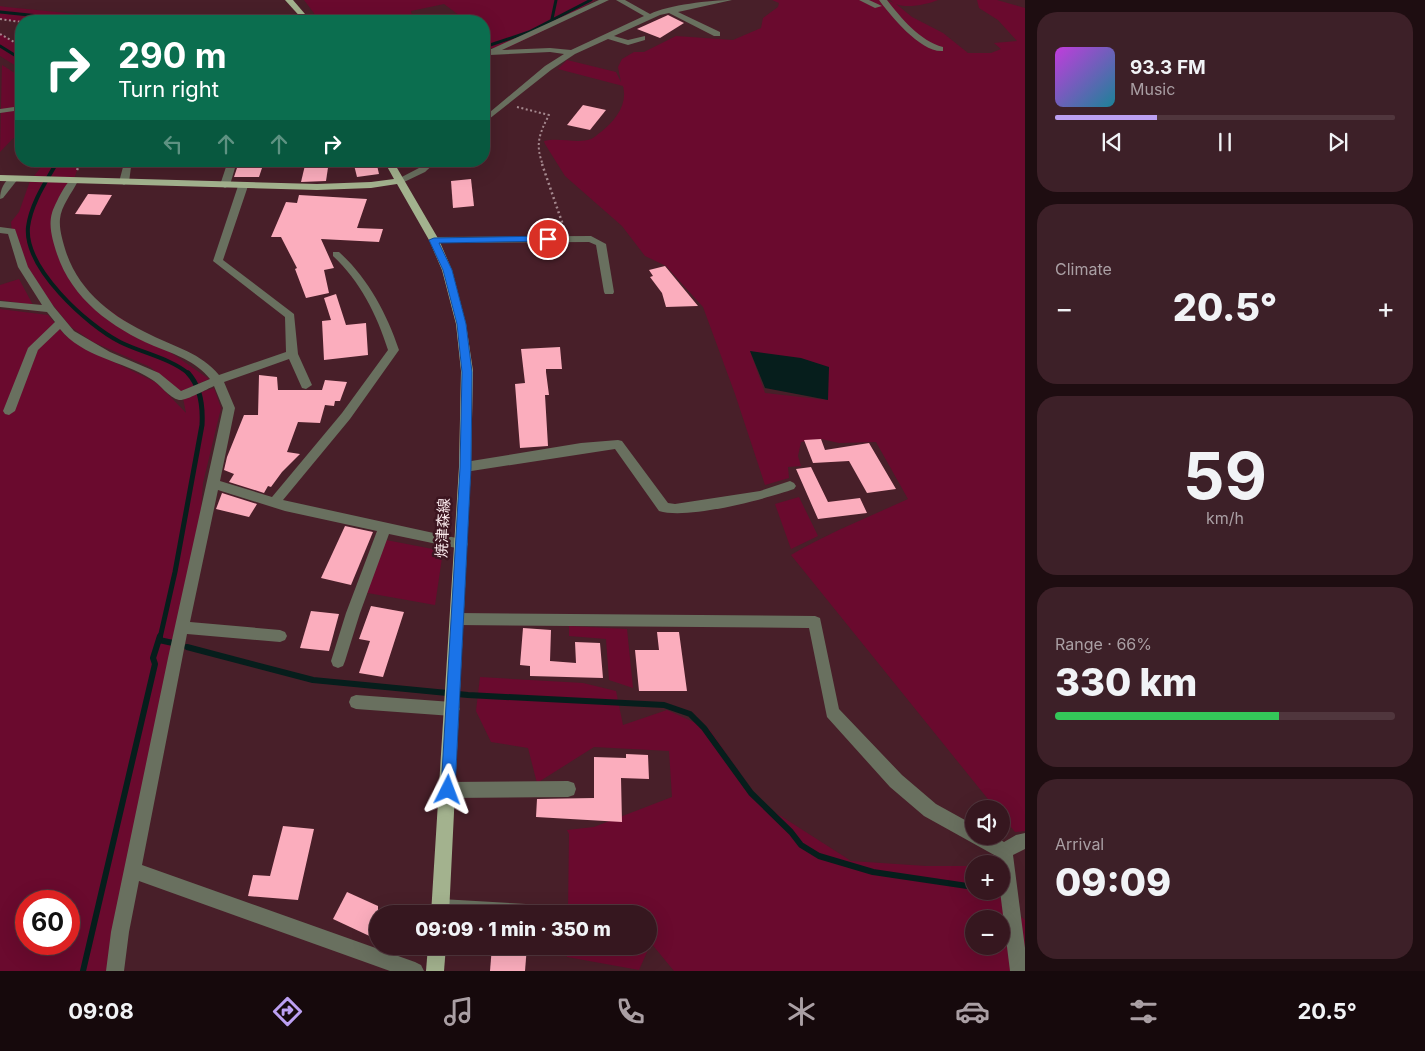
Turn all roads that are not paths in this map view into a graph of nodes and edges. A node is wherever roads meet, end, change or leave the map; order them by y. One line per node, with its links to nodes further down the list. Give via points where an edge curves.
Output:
1 (289, 0): 8 (main road)
2 (605, 0): 14 (street)
3 (620, 0): 9 (street)
4 (728, 0): 7 (street)
5 (863, 0): 6 (street)
6 (880, 3): 13 (street, via 900,22)
7 (669, 10): 9 (street); 10 (street)
8 (303, 15)
9 (649, 16): 11 (street)
10 (717, 34)
11 (607, 36): 12 (street, via 628,44); 15 (street)
12 (642, 38)
13 (940, 49)
14 (490, 52)
15 (572, 52): 16 (street); 19 (street)
16 (490, 53)
17 (15, 109): 18 (street)
18 (0, 111)
19 (490, 116)
20 (127, 167): 28 (street)
21 (231, 167): 29 (street)
22 (391, 167): 27 (main road, 焼津森線)
23 (426, 167): 27 (street)
24 (0, 178): 25 (main road)
25 (13, 179): 26 (main road); 31 (street)
26 (70, 181): 28 (main road); 40 (street, via 55,218 56,233 66,266 83,292 117,320 140,335 179,350)
27 (399, 181): 30 (main road, via 371,185); 33 (main road, 焼津森線)
28 (124, 182): 29 (main road)
29 (225, 185): 30 (main road)
30 (243, 186): 39 (street, via 218,261 290,316)
31 (0, 196)
32 (0, 230): 37 (street, via 12,231 23,267)
33 (434, 240): 35 (street, via 591,239 601,244); 43 (main road, 焼津森線, via 447,270 462,324 467,372)
34 (336, 254): 46 (street, via 355,272 390,336 394,350 346,416)
35 (609, 292)
36 (0, 304): 37 (street)
37 (50, 309): 38 (street)
38 (61, 323): 40 (street, via 70,334 155,376 180,396); 42 (street, via 33,348)
39 (292, 354): 40 (street); 41 (street)
40 (217, 380): 44 (street, via 229,408)
41 (306, 385)
42 (9, 411)
43 (465, 468): 45 (street, via 618,444 664,507 675,509 760,496); 48 (main road, 焼津森線)
44 (212, 483): 46 (street); 50 (street)
45 (790, 486)
46 (274, 503): 47 (street)
47 (385, 528): 48 (street); 52 (street)
48 (461, 544): 49 (main road, 焼津森線)
49 (457, 619): 54 (main road, 焼津森線); 57 (street, via 815,622 832,712 896,782 930,810)
50 (182, 627): 51 (street); 61 (street)
51 (280, 636)
52 (338, 662)
53 (356, 702): 54 (street)
54 (452, 710): 56 (main road, 焼津森線)
55 (568, 789): 56 (street)
56 (448, 790): 62 (main road, 焼津森線)
57 (965, 829)
58 (1025, 841): 60 (street)
59 (994, 845): 60 (street)
60 (1004, 851): 67 (street)
61 (133, 870): 64 (street); 65 (street)
62 (441, 905)
63 (436, 955): 66 (main road)
64 (114, 971)
65 (415, 971)
66 (435, 971)
67 (1019, 971)

